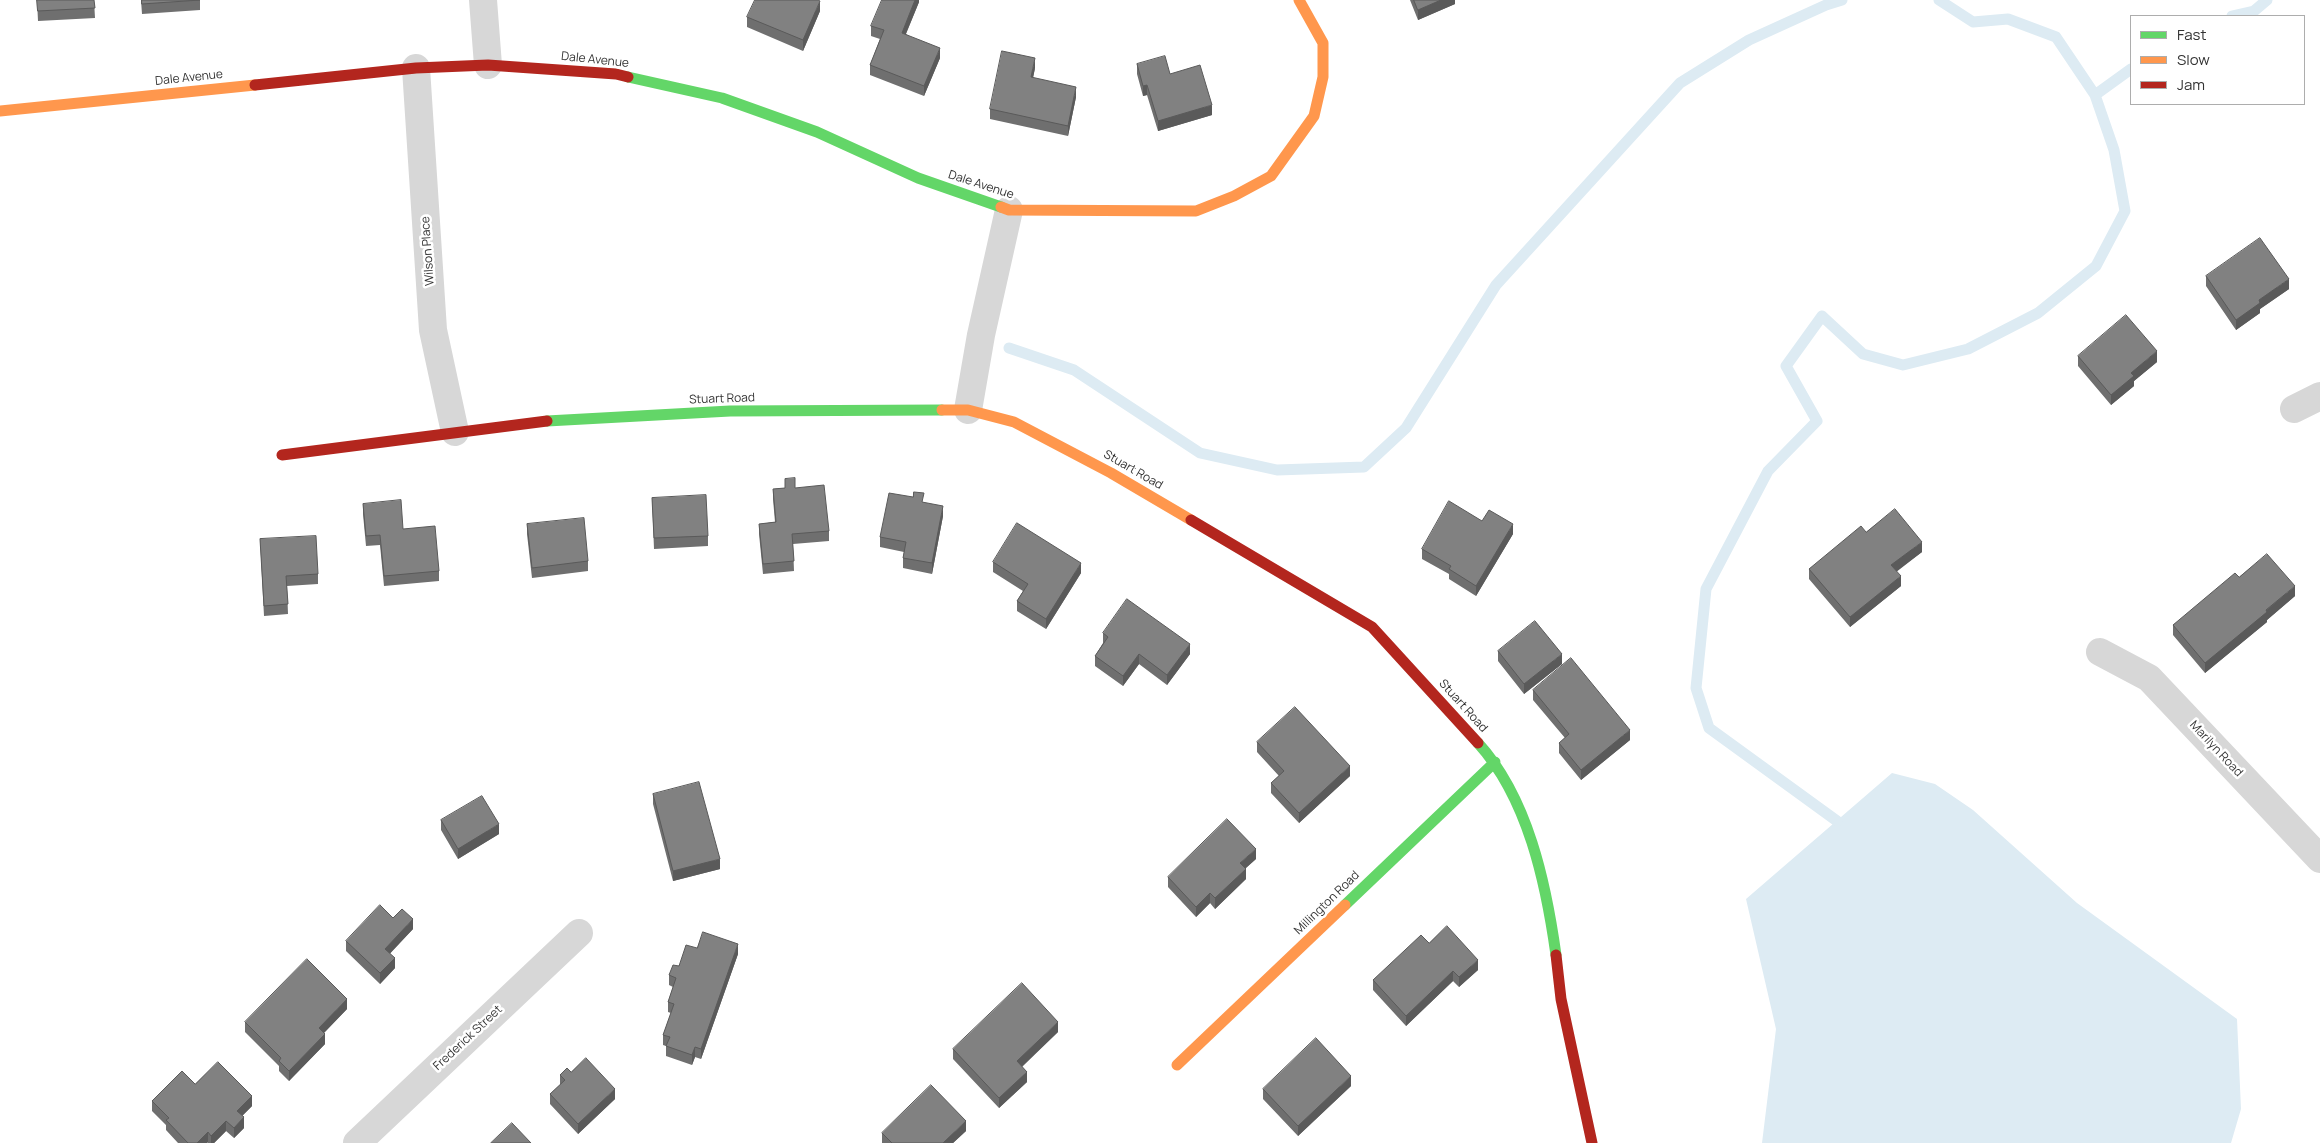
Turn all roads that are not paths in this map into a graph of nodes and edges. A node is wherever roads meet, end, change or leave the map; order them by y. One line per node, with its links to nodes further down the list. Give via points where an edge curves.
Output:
1 (483, 0): 3 (street)
2 (1300, 0): 6 (street, Dale Avenue, via 1323,43 1323,77 1314,116 1271,176 1196,211)
3 (488, 65): 4 (street, Dale Avenue); 6 (street, Dale Avenue, via 616,74 722,98 817,132 918,178)
4 (416, 68): 5 (street, Dale Avenue); 10 (street, Wilson Place, via 433,330)
5 (0, 111)
6 (1009, 210): 8 (street)
7 (2320, 396): 9 (street)
8 (968, 410): 10 (street, Stuart Road, via 730,411 543,421); 13 (street, Stuart Road, via 1014,422 1111,473 1372,627)
9 (2294, 410)
10 (455, 432): 11 (street, Stuart Road)
11 (282, 455)
12 (2100, 652): 14 (street, Marilyn Road, via 2149,678)
13 (1495, 762): 16 (street, Millington Road); 18 (street, Stuart Road, via 1524,817 1550,910 1561,999)
14 (2320, 859)
15 (579, 933): 17 (street, Frederick Street)
16 (1177, 1065)
17 (357, 1143)
18 (1592, 1143)

